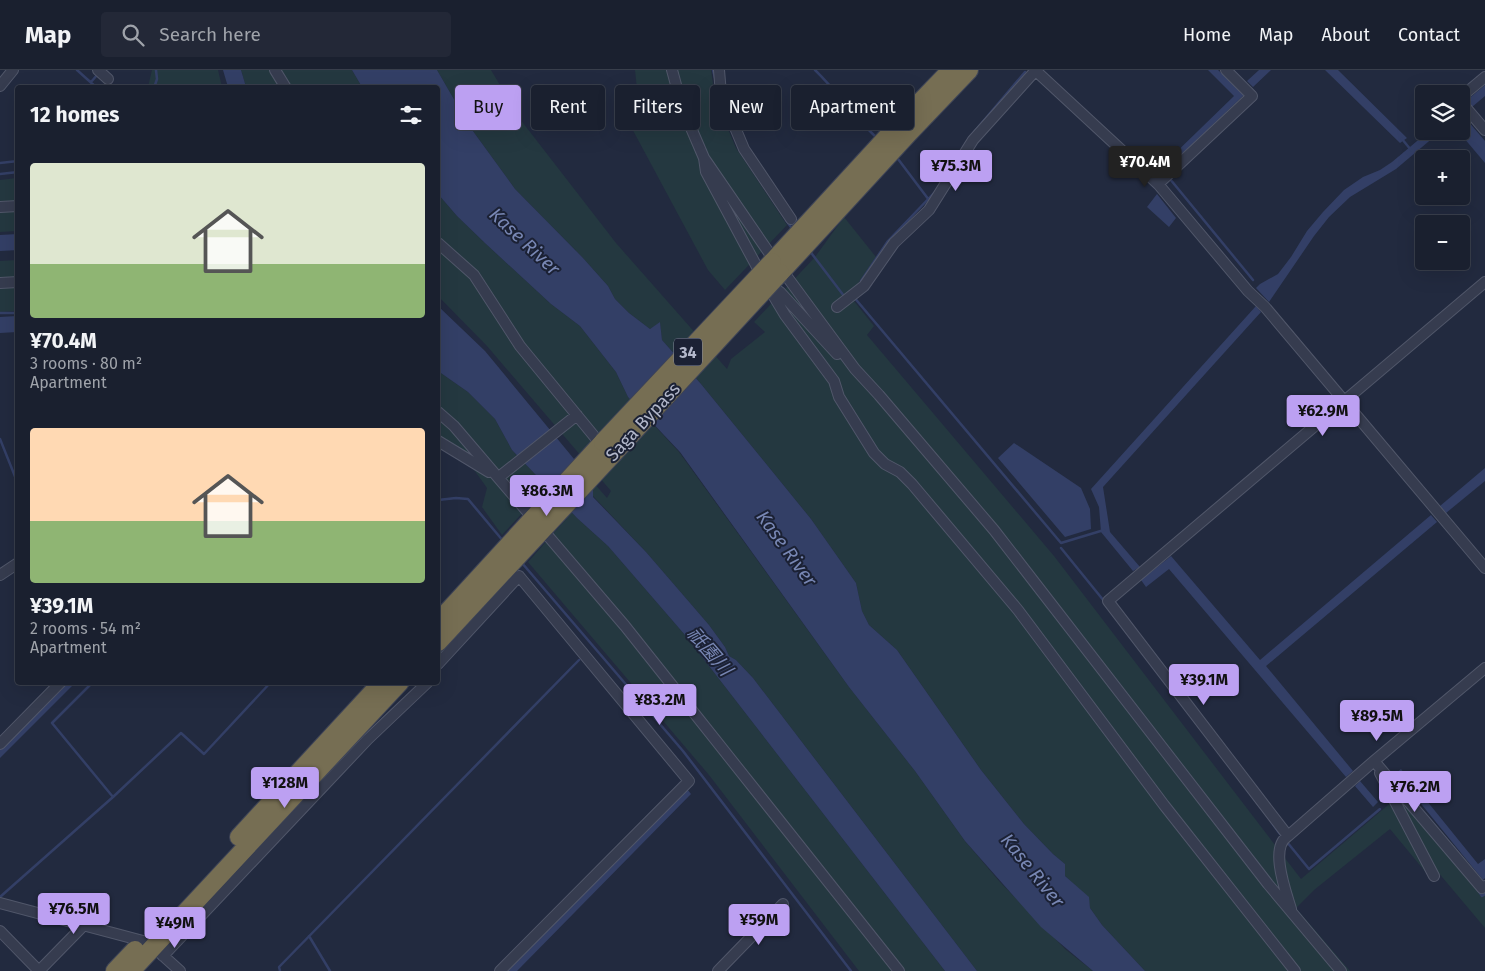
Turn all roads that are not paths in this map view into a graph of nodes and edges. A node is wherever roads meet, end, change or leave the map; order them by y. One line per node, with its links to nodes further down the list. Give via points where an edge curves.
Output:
1 (13, 70): 13 (street)
2 (98, 70): 11 (street)
3 (275, 70): 12 (street)
4 (672, 70): 20 (street, via 682,107)
5 (718, 70): 24 (street, via 721,94 744,149)
6 (951, 70): 16 (highway, 34)
7 (970, 70): 17 (highway, 34)
8 (1036, 70): 21 (street); 30 (street, via 973,140 929,210 894,243 864,286)
9 (1226, 70): 21 (street, via 1252,96)
10 (1485, 78): 14 (street)
11 (108, 79)
12 (284, 85)
13 (0, 86)
14 (1470, 97)
15 (1470, 111): 19 (street)
16 (914, 115)
17 (914, 119)
18 (902, 130): 26 (highway, Saga Bypass / 34)
19 (1485, 130)
20 (704, 158): 26 (street); 26 (street, via 706,172)
21 (1158, 184): 32 (street)
22 (15, 206): 23 (street)
23 (0, 208)
24 (791, 219)
25 (440, 245): 34 (street, via 474,275 520,346)
26 (776, 267): 31 (street); 31 (street, via 780,292); 36 (highway, Saga Bypass / 34, bridge); 67 (street, via 785,315 834,381 839,397 874,453 912,484 1018,610 1164,805)
27 (15, 282): 29 (street)
28 (1485, 282): 32 (street)
29 (0, 283)
30 (837, 307)
31 (855, 369): 57 (street, via 994,530)
32 (1344, 402): 40 (street); 52 (street, via 1108,601)
33 (440, 414): 37 (street)
34 (577, 415): 36 (street); 37 (street)
35 (440, 442): 37 (street)
36 (606, 451): 38 (highway, Saga Bypass / 34)
37 (499, 477): 38 (street)
38 (537, 525): 42 (highway, Saga Bypass / 34); 43 (highway, Saga Bypass / 34); 66 (street, via 625,626)
39 (15, 565): 41 (street)
40 (1485, 568)
41 (0, 576)
42 (440, 620)
43 (440, 640)
44 (440, 662): 64 (street, via 519,576 689,781)
45 (1485, 668): 51 (street)
46 (58, 685): 50 (street)
47 (379, 685): 60 (highway)
48 (397, 685): 60 (highway)
49 (425, 685): 60 (street)
50 (0, 744)
51 (1374, 761): 52 (street); 53 (street); 54 (street, via 1482,888)
52 (1288, 836): 57 (street, via 1280,846 1278,860)
53 (1434, 876)
54 (1485, 886)
55 (1, 904): 58 (street)
56 (783, 904): 65 (street)
57 (1292, 913): 68 (street)
58 (84, 925): 59 (street, via 39,971); 60 (street)
59 (0, 930)
60 (153, 948): 61 (highway); 62 (highway); 63 (street)
61 (115, 971)
62 (130, 971)
63 (180, 971)
64 (500, 971)
65 (718, 971)
66 (899, 971)
67 (1295, 971)
68 (1340, 971)

